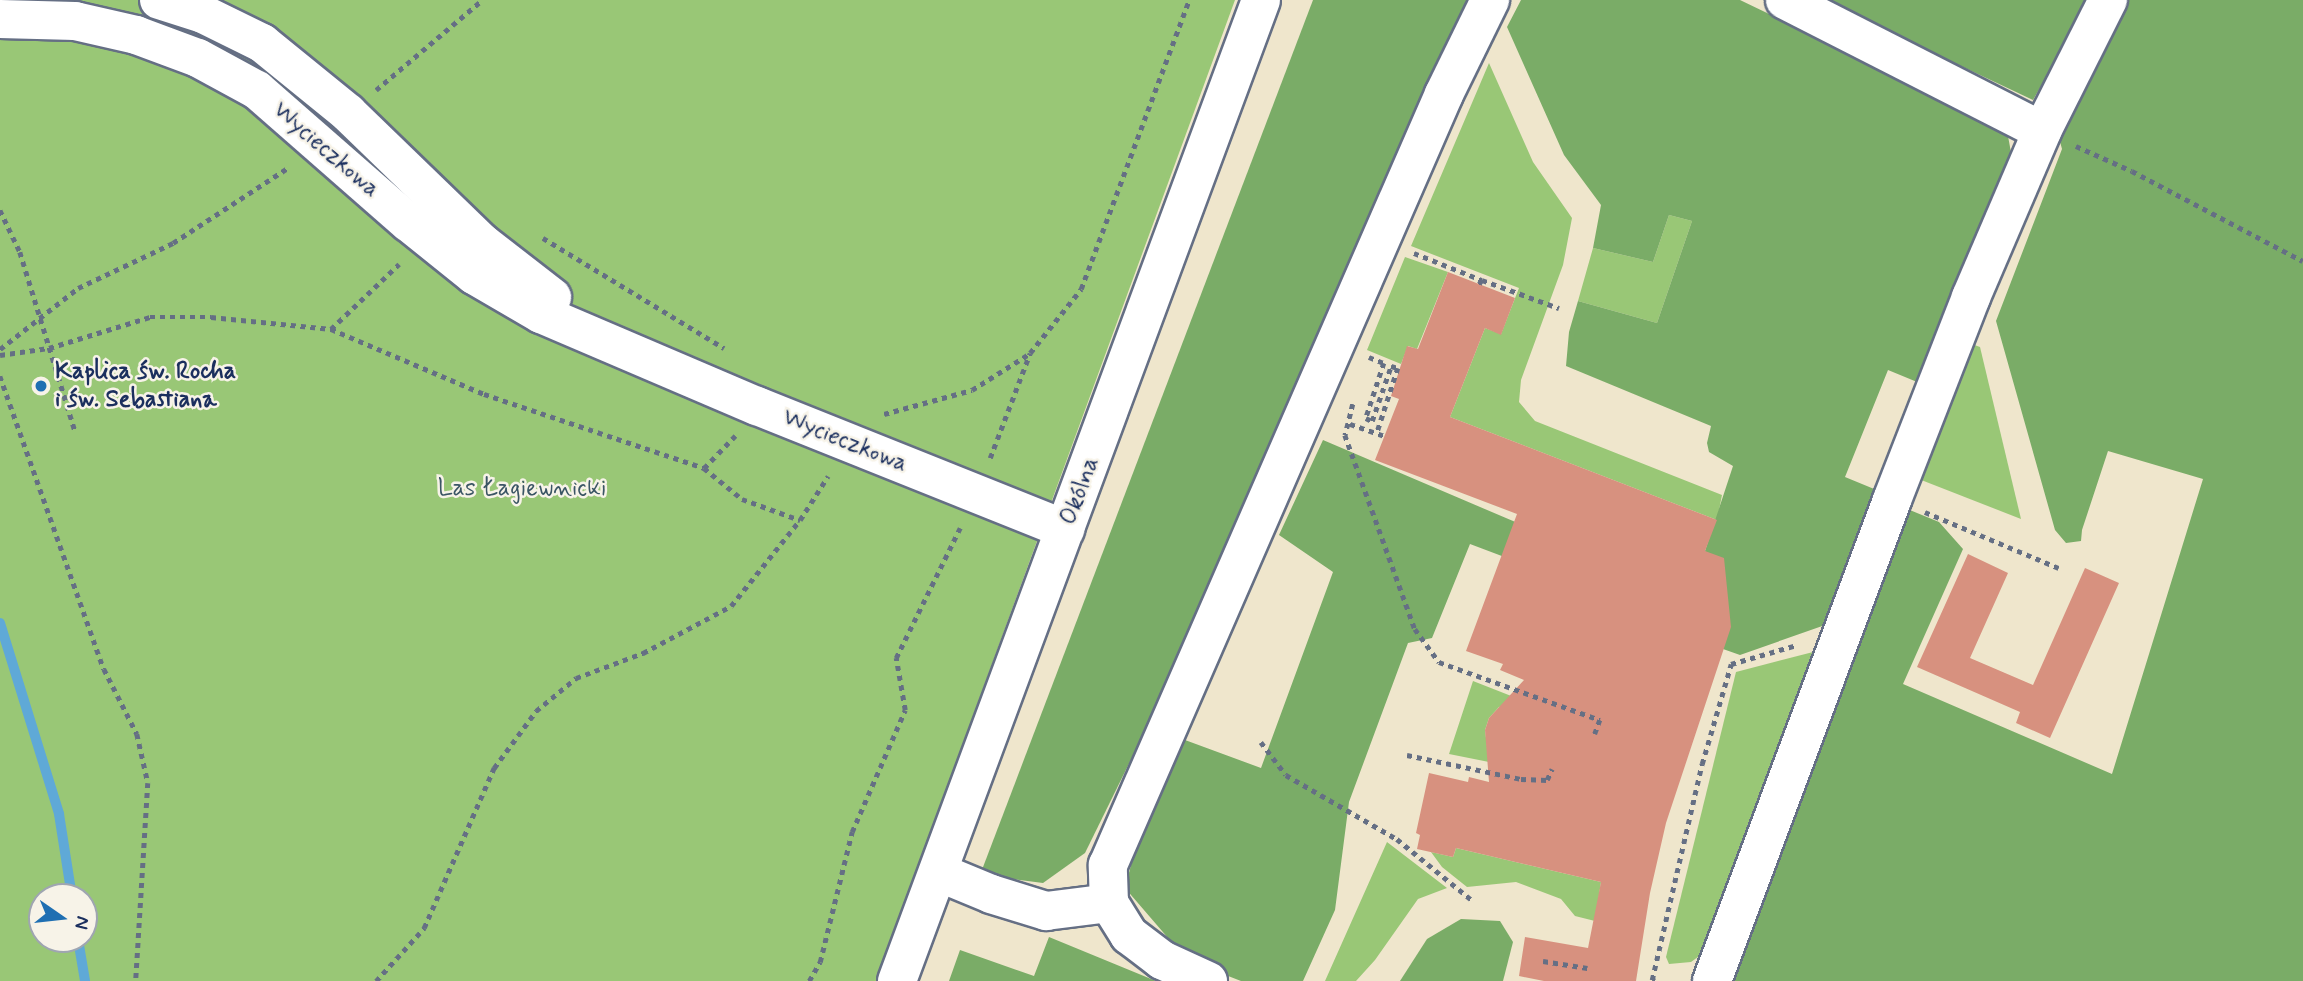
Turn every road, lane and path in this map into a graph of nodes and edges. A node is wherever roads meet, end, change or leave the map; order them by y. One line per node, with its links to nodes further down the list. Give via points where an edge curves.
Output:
1 (159, 0): 21 (street, Wycieczkowa, via 203,14 262,43 348,113 481,242)
2 (482, 0): 9 (path, via 374,92)
3 (1189, 0): 24 (path, via 1081,289)
4 (1261, 0): 37 (street, Okólna)
5 (1490, 0): 46 (street, via 1444,94 1108,865)
6 (1785, 0): 10 (street)
7 (2108, 0): 10 (street)
8 (0, 19): 11 (street, Wycieczkowa, via 75,21 136,35 198,58 257,90)
9 (382, 101)
10 (2042, 131): 15 (path, via 2132,171); 39 (street, via 1971,298)
11 (314, 139): 18 (path, via 303,157 173,243 78,288); 21 (street, Wycieczkowa, via 474,275 541,314)
12 (0, 210): 18 (path, via 20,253)
13 (534, 233): 22 (path)
14 (1403, 248): 17 (path, via 1481,282)
15 (2303, 261)
16 (400, 263): 19 (path)
17 (1559, 308)
18 (39, 317): 20 (path); 23 (path)
19 (331, 328): 20 (path, via 211,317 150,317); 36 (path, via 484,394 704,468 742,499)
20 (48, 348): 23 (path); 30 (path)
21 (626, 348): 34 (street, Wycieczkowa)
22 (730, 351)
23 (0, 352)
24 (1030, 353): 28 (path, via 972,390); 34 (path)
25 (1361, 354): 31 (path, via 1384,363 1366,418 1373,421 1391,366 1398,368)
26 (0, 376): 49 (path, via 104,670 137,734 148,783)
27 (1354, 400): 29 (path)
28 (872, 417)
29 (1350, 424): 31 (path); 40 (path, via 1345,435 1415,629 1439,662 1600,720)
30 (75, 431)
31 (1377, 433): 32 (path)
32 (1385, 436)
33 (832, 468): 36 (path)
34 (976, 494): 37 (street, Wycieczkowa); 51 (path, via 896,658 905,710 852,832 820,962)
35 (1936, 516): 38 (path)
36 (800, 520): 50 (path, via 731,606 643,653 576,678 536,711 494,768 424,928)
37 (1065, 529): 44 (street, Okólna)
38 (2059, 568)
39 (1842, 633): 54 (path, via 1731,664 1702,764); 55 (street)
40 (1595, 734)
41 (1261, 742): 45 (path, via 1286,775 1396,839)
42 (1407, 755): 43 (path, via 1521,779 1547,780)
43 (1552, 769)
44 (938, 872): 46 (street, via 1046,911); 52 (street, Okólna)
45 (1473, 901)
46 (1109, 903): 53 (street, via 1129,935 1162,960)
47 (1544, 961): 48 (path)
48 (1587, 968)
49 (136, 981)
50 (376, 981)
51 (809, 981)
52 (897, 981)
53 (1208, 981)
54 (1655, 981)
55 (1712, 981)

